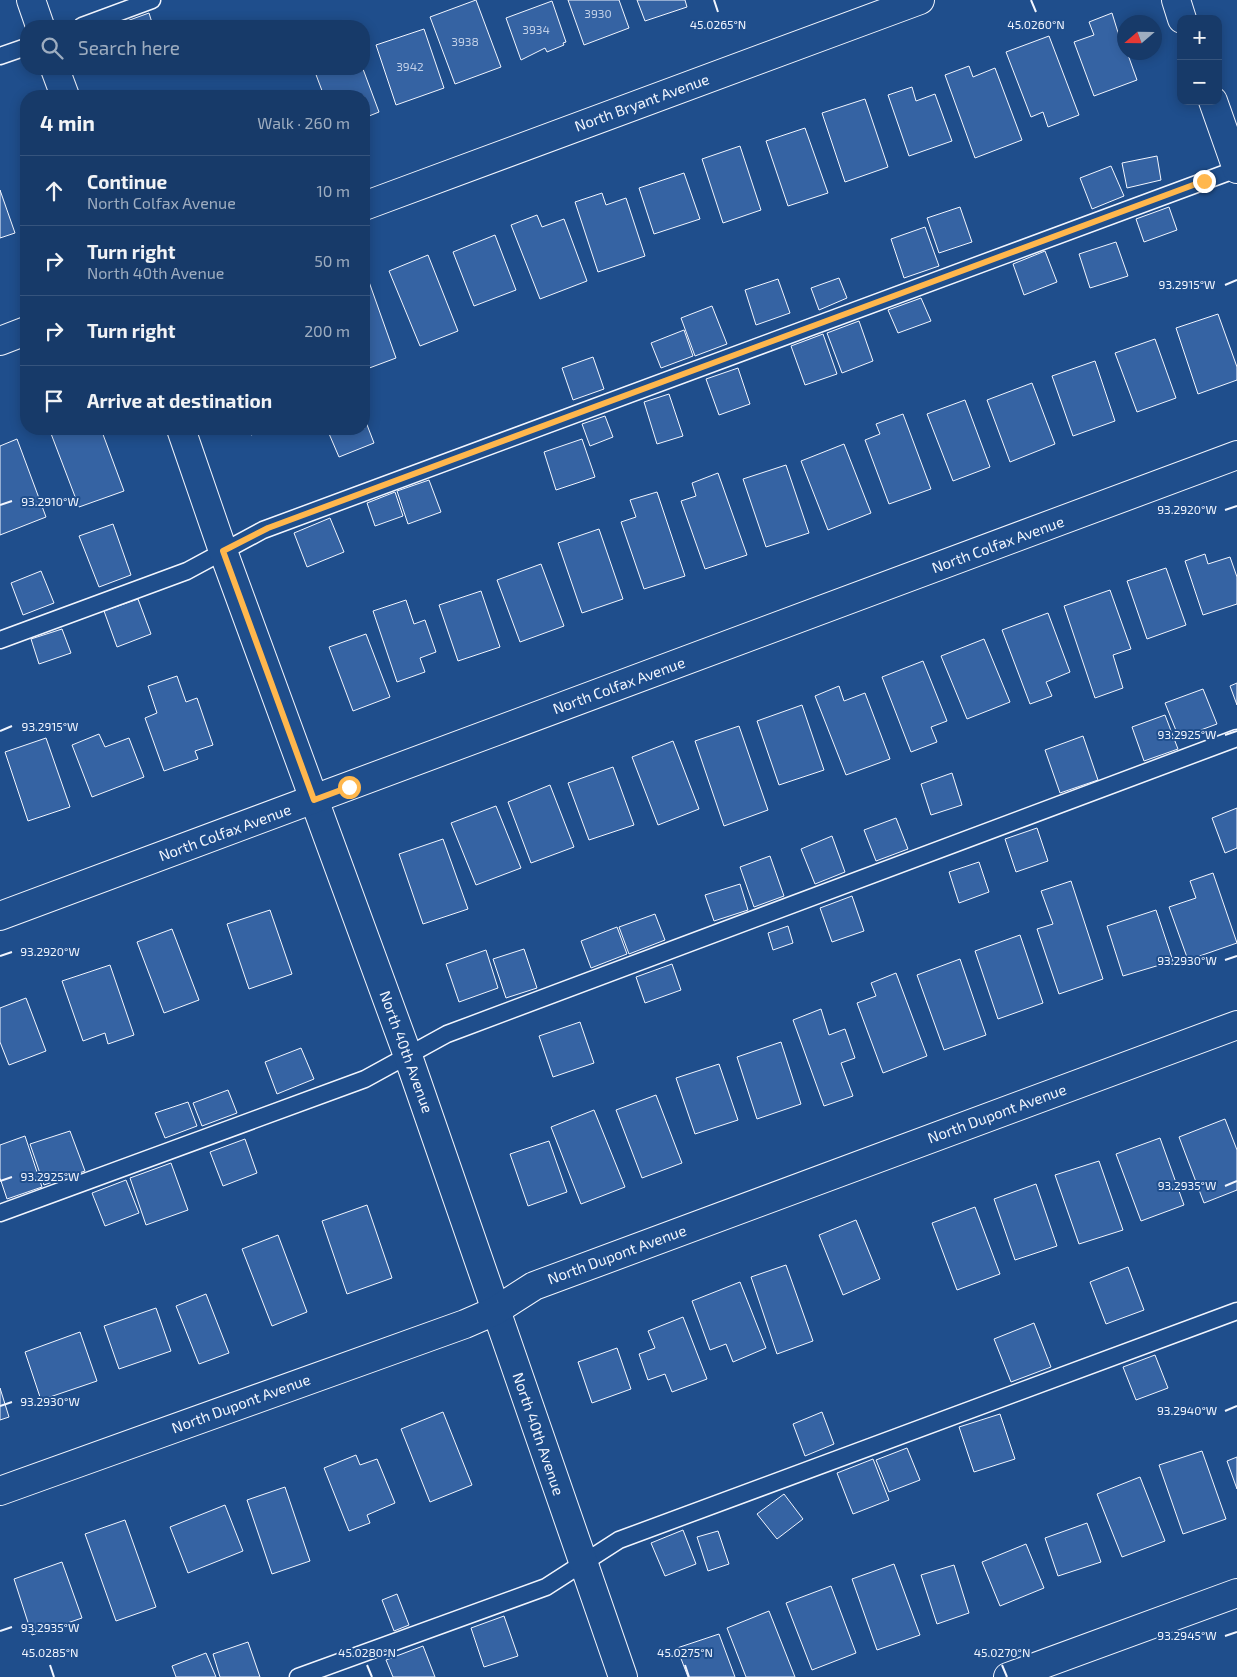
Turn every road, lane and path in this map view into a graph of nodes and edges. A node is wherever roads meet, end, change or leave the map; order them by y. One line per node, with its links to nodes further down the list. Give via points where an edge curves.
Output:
1 (31, 0): 6 (street)
2 (152, 0): 7 (lane)
3 (920, 0): 14 (street, North Bryant Avenue)
4 (1176, 0): 5 (street)
5 (1181, 15)
6 (38, 20)
7 (98, 20)
8 (20, 49): 9 (lane)
9 (0, 56)
10 (57, 75): 11 (street)
11 (63, 90)
12 (1213, 105): 13 (street)
13 (1237, 169): 19 (lane, via 268,528)
14 (370, 204)
15 (20, 333): 16 (street)
16 (0, 341)
17 (183, 435): 19 (street, North 40th Avenue)
18 (1237, 455): 22 (street, North Colfax Avenue)
19 (223, 551): 20 (lane, via 187,571); 22 (street, North 40th Avenue)
20 (0, 640)
21 (1237, 738): 25 (lane, via 447,1034)
22 (314, 800): 23 (street, North Colfax Avenue); 25 (street, North 40th Avenue)
23 (0, 916)
24 (1237, 1025): 27 (street, North Dupont Avenue, via 534,1286)
25 (408, 1056): 26 (lane, via 365,1079); 27 (street, North 40th Avenue)
26 (0, 1213)
27 (495, 1311): 29 (street, North Dupont Avenue); 30 (street, North 40th Avenue)
28 (1237, 1311): 30 (lane, via 619,1540)
29 (0, 1491)
30 (582, 1563): 32 (lane, via 546,1587); 33 (street, North 40th Avenue)
31 (1237, 1593): 34 (street)
32 (298, 1677)
33 (623, 1677)
34 (1008, 1677)

